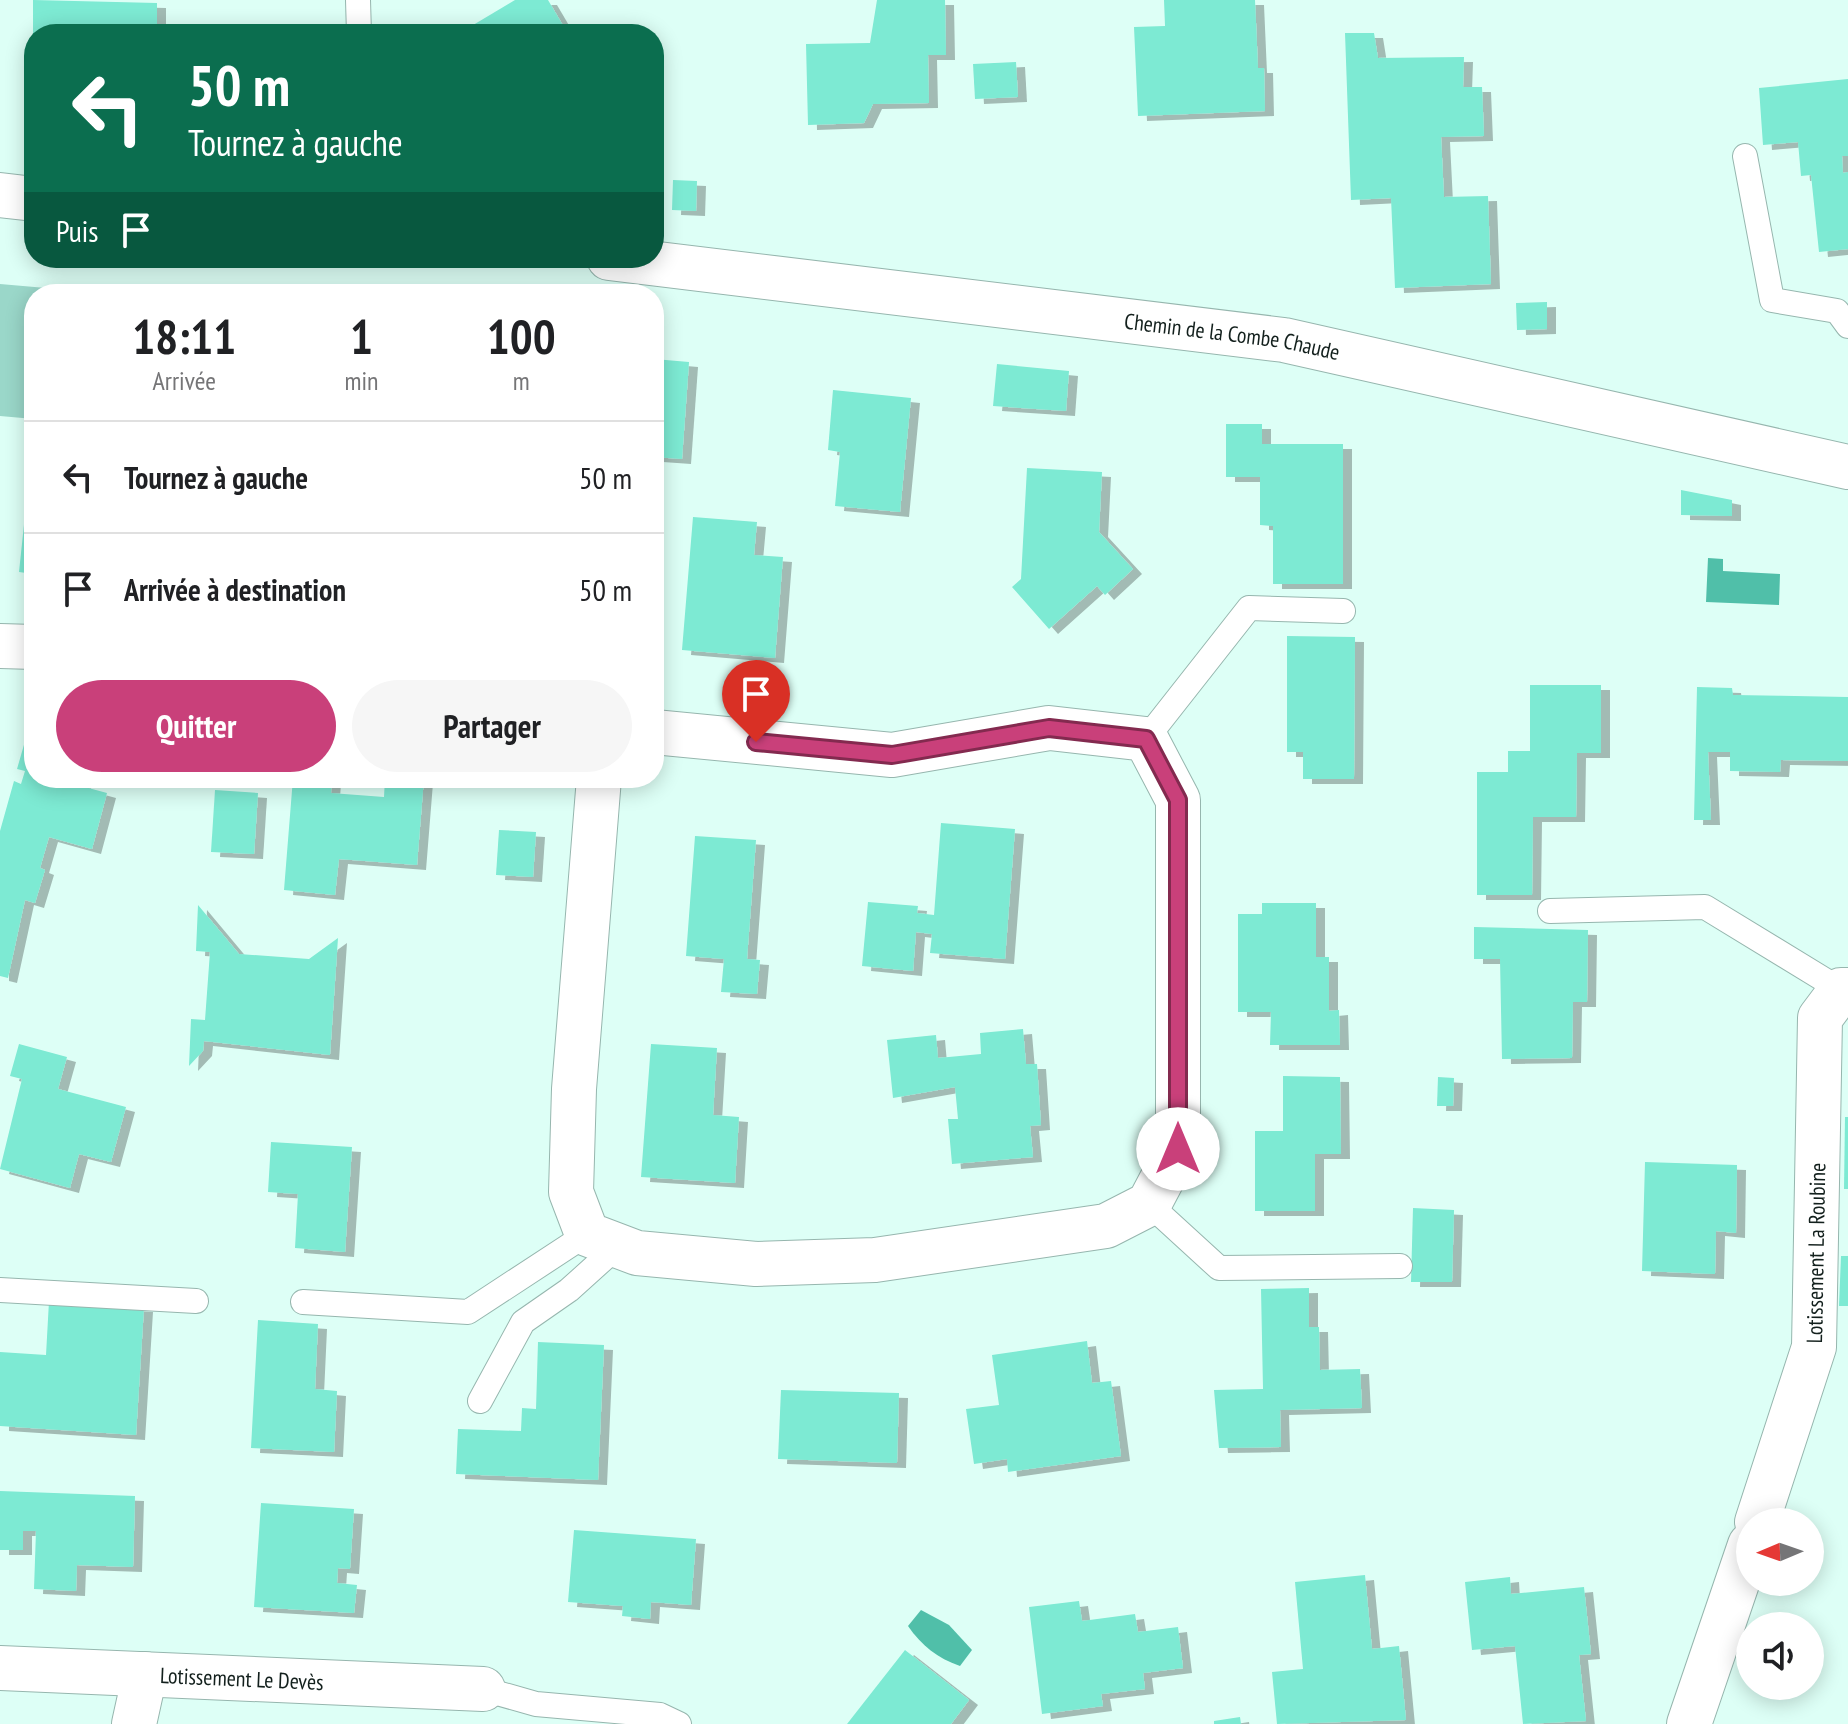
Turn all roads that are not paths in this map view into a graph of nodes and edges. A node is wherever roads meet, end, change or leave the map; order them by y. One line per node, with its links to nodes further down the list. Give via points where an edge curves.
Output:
1 (358, 0): 2 (lane)
2 (359, 24)
3 (1745, 156): 7 (lane, via 1772,300 1837,311)
4 (0, 195): 5 (street)
5 (24, 198)
6 (664, 265): 8 (street, Chemin de la Combe Chaude, via 1284,340)
7 (1848, 326)
8 (1848, 467)
9 (1343, 611): 13 (lane, via 1249,608)
10 (0, 646): 11 (street)
11 (24, 647)
12 (664, 733): 13 (street, via 892,755 1049,728)
13 (1146, 739): 17 (street, via 1178,800 1178,1149)
14 (598, 788): 18 (street, via 571,1192)
15 (1550, 911): 16 (lane, via 1705,907)
16 (1844, 990): 24 (street, Lotissement La Roubine, via 1820,1018 1814,1347)
17 (1149, 1204): 18 (street, via 1106,1226 875,1260 756,1264 637,1253); 19 (lane, via 1219,1268)
18 (603, 1240): 22 (lane, via 468,1312); 23 (lane, via 569,1290 523,1322)
19 (1400, 1266)
20 (0, 1290): 21 (lane)
21 (196, 1301)
22 (303, 1302)
23 (480, 1401)
24 (1762, 1508)
25 (1736, 1586): 31 (street)
26 (0, 1668): 27 (street, Lotissement Le Devès)
27 (145, 1674): 28 (street, Lotissement Le Devès); 29 (street)
28 (483, 1689): 30 (lane, via 536,1704 660,1715)
29 (134, 1724)
30 (679, 1724)
31 (1689, 1724)

